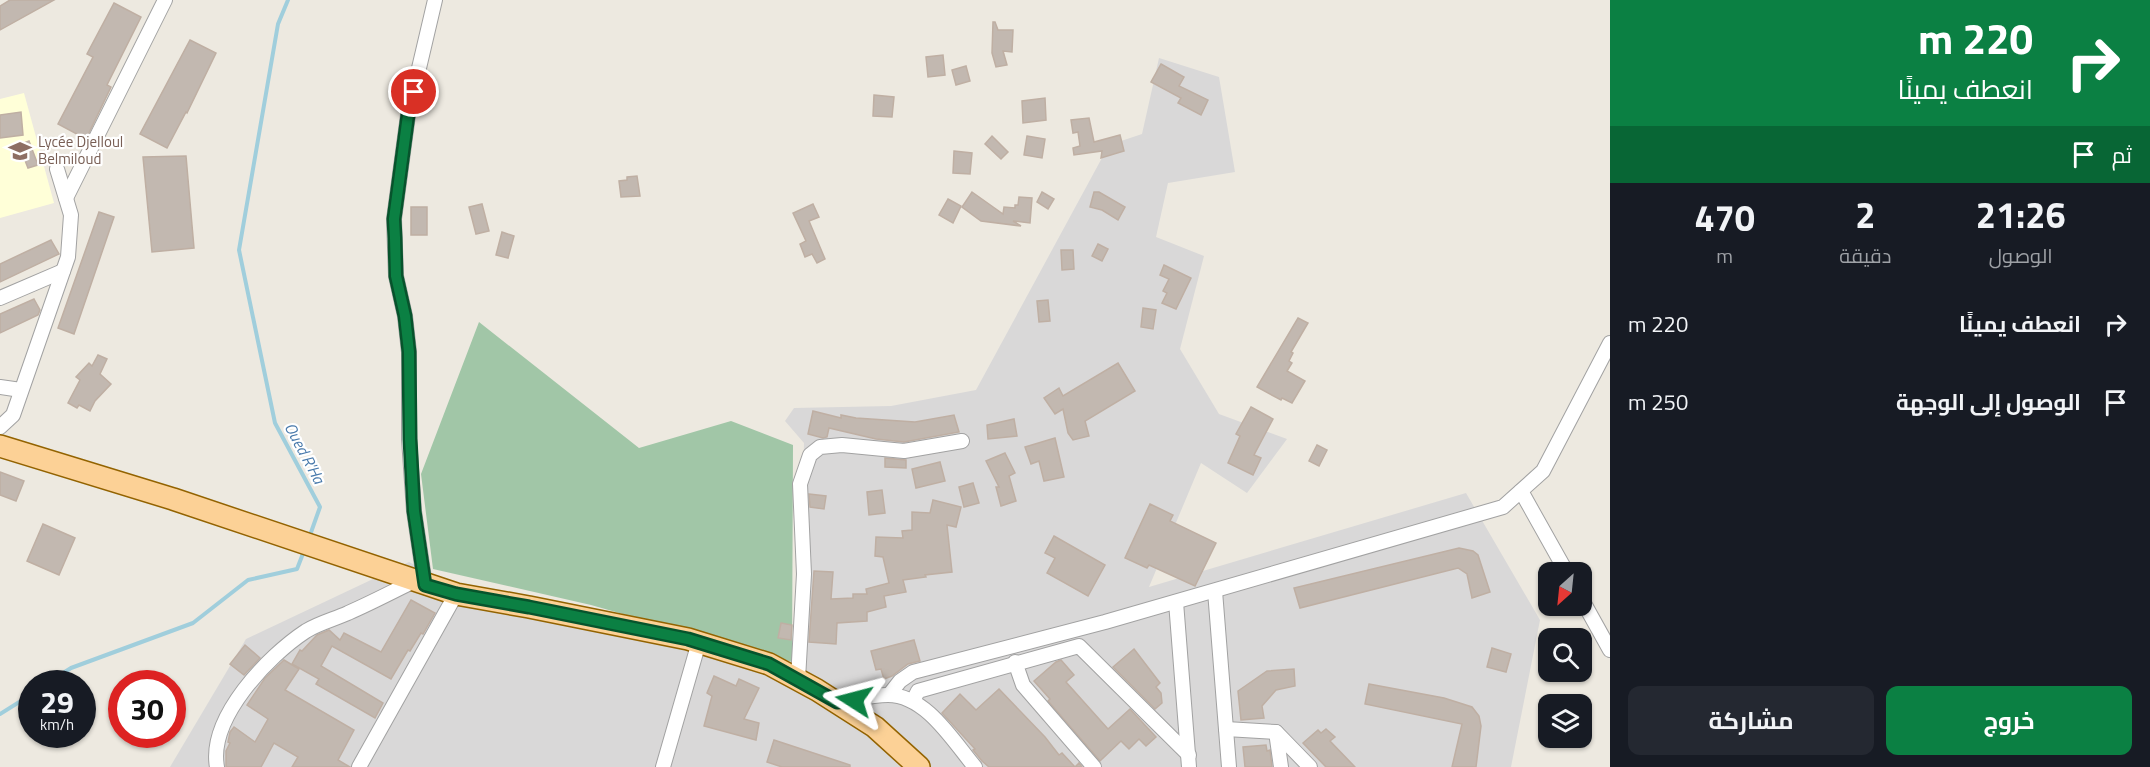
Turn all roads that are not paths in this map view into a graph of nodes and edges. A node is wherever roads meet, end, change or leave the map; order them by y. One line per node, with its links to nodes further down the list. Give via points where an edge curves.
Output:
1 (165, 0): 4 (street)
2 (435, 0): 15 (street, via 408,115 394,219 396,276 409,352)
3 (57, 169): 4 (street)
4 (66, 198): 5 (street, via 71,215)
5 (63, 271): 6 (street); 9 (street)
6 (0, 298)
7 (1610, 343): 13 (street, via 1543,471)
8 (0, 387): 9 (street)
9 (21, 390): 10 (street, via 13,415)
10 (0, 427)
11 (962, 441): 23 (street, via 904,450 820,447 810,455 800,484 804,574)
12 (0, 446): 15 (main road, via 173,498)
13 (1521, 491): 14 (street); 16 (street, via 1503,507)
14 (1561, 562)
15 (412, 580): 17 (main road); 31 (street, via 350,613 309,629 279,653 258,674 222,724)
16 (1215, 591): 18 (street); 28 (street)
17 (456, 594): 20 (main road); 32 (street)
18 (1176, 602): 24 (street, via 913,672); 30 (street)
19 (1591, 616): 21 (street)
20 (699, 642): 23 (main road, via 769,664); 33 (street)
21 (1610, 650)
22 (1016, 662): 26 (street, via 918,691); 30 (street, via 1079,646); 36 (street, via 1023,685)
23 (798, 679): 27 (main road)
24 (900, 681): 25 (street); 26 (street)
25 (889, 695): 26 (street); 27 (street)
26 (913, 701): 35 (street, via 926,708)
27 (837, 702): 34 (main road, via 875,727)
28 (1226, 729): 29 (street); 37 (street)
29 (1276, 732): 38 (street); 39 (street)
30 (1189, 761)
31 (218, 767)
32 (358, 767)
33 (663, 767)
34 (919, 767)
35 (975, 767)
36 (1094, 767)
37 (1229, 767)
38 (1281, 767)
39 (1310, 767)

